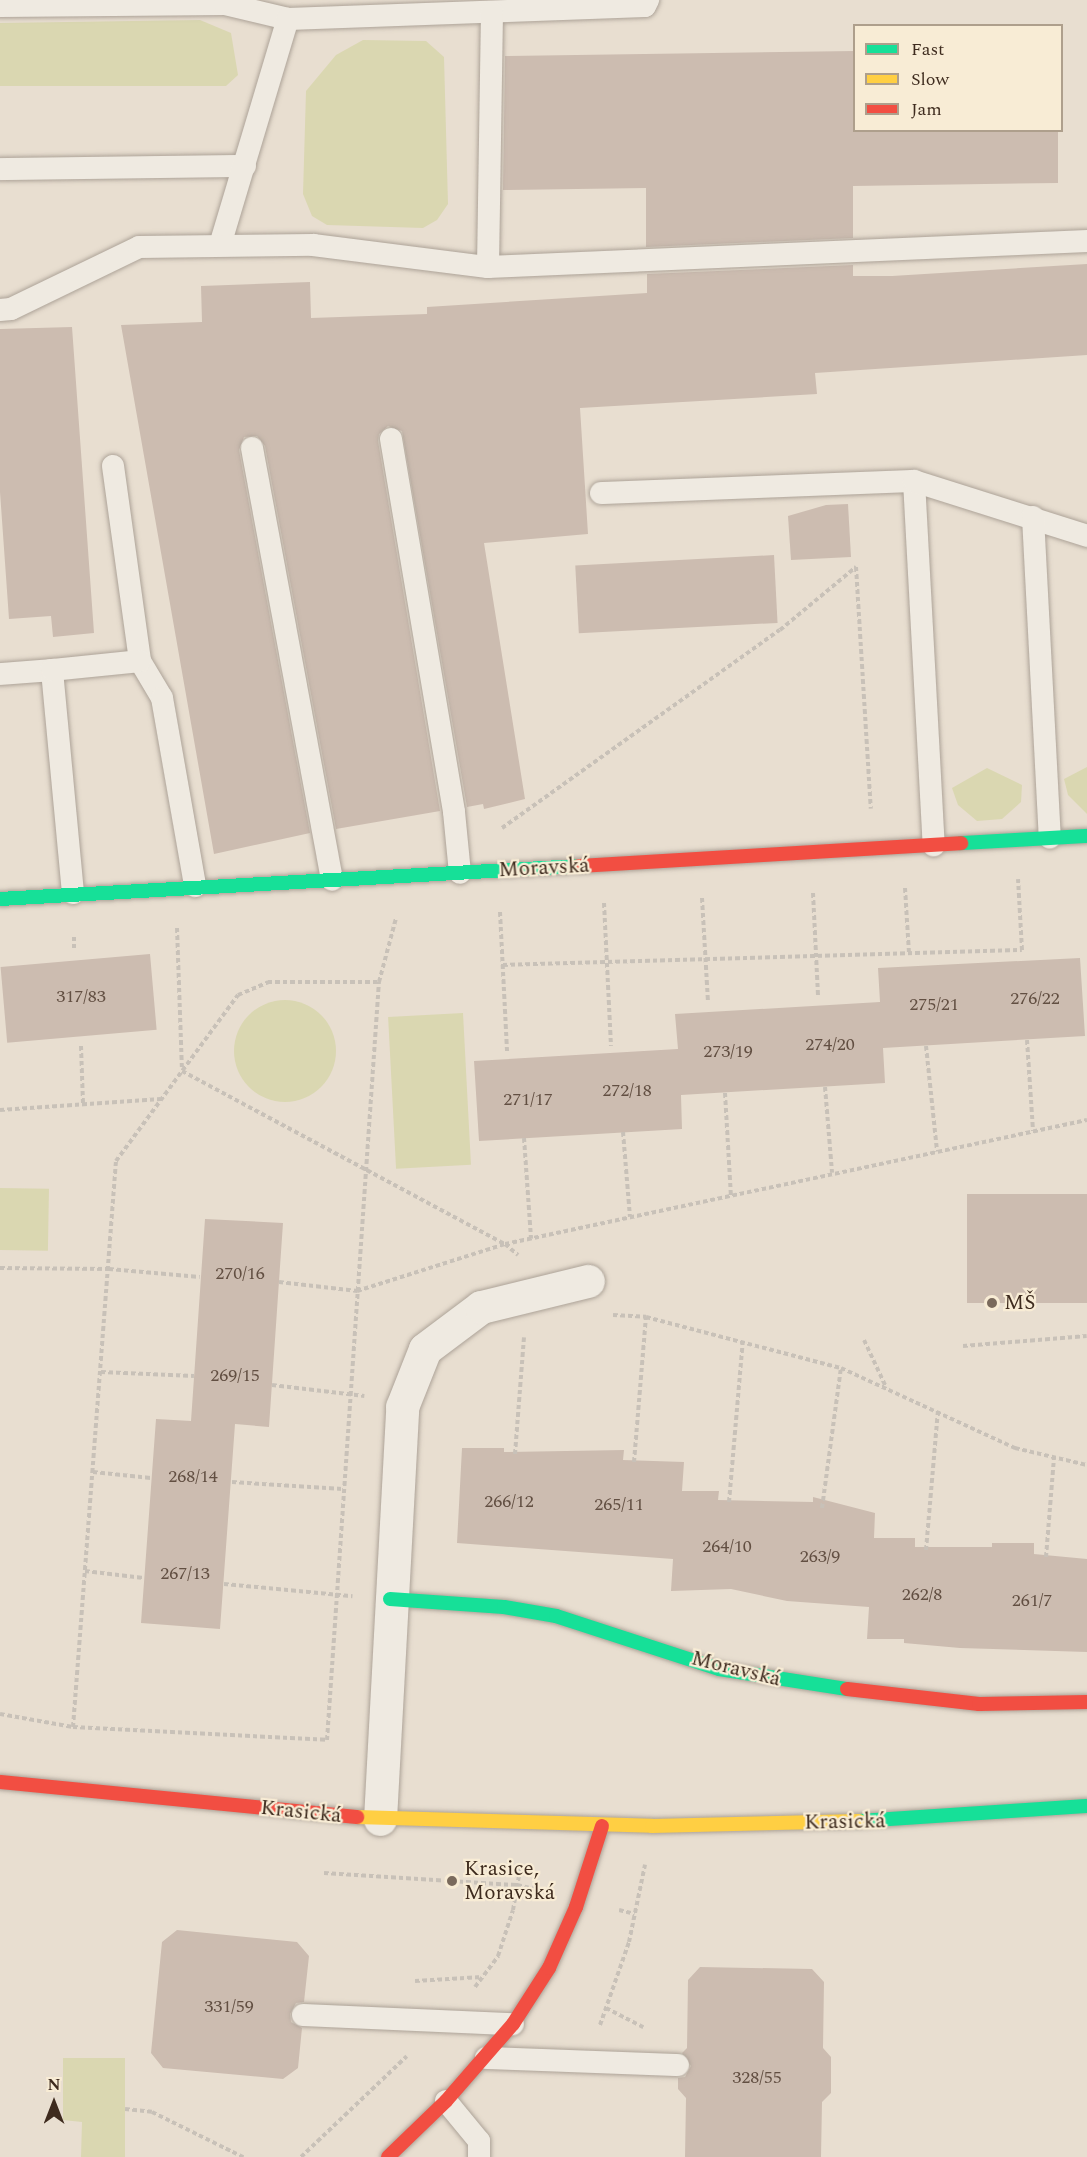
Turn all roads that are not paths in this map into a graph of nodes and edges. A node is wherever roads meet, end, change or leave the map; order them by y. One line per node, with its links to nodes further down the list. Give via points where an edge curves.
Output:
1 (648, 0): 3 (lane, via 645,6)
2 (0, 6): 4 (lane, via 225,4)
3 (492, 12): 4 (lane); 9 (lane)
4 (288, 19): 5 (lane)
5 (245, 166): 6 (lane); 8 (lane)
6 (0, 169)
7 (1087, 241): 9 (lane)
8 (220, 245): 9 (lane, via 313,244); 10 (lane, via 139,247 11,309)
9 (488, 267)
10 (0, 310)
11 (391, 439): 24 (lane, via 454,812)
12 (252, 448): 25 (lane)
13 (113, 466): 18 (lane)
14 (914, 481): 15 (lane); 16 (lane); 23 (lane)
15 (601, 494)
16 (1033, 518): 17 (lane); 22 (lane)
17 (1087, 536)
18 (140, 660): 19 (lane); 26 (lane, via 162,698)
19 (52, 670): 20 (lane); 27 (lane)
20 (0, 674)
21 (1087, 836): 22 (street, Moravská)
22 (1050, 838): 23 (street, Moravská)
23 (934, 845): 24 (street, Moravská)
24 (460, 873): 25 (street, Moravská)
25 (332, 880): 26 (street, Moravská)
26 (195, 886): 27 (street, Moravská)
27 (73, 893): 28 (street, Moravská)
28 (0, 899)
29 (588, 1281): 30 (street, via 482,1307 425,1349 402,1407)
30 (390, 1599): 31 (street, Moravská, via 504,1607 556,1616 719,1669 784,1682 979,1704); 34 (street)
31 (1087, 1702)
32 (0, 1782): 34 (street, Krasická)
33 (1087, 1806): 35 (street, Krasická, via 897,1820)
34 (380, 1820): 35 (street, Krasická)
35 (602, 1826): 37 (street, via 578,1900 549,1968)
36 (303, 2015): 37 (lane)
37 (513, 2024): 38 (street)
38 (486, 2058): 39 (lane); 40 (street)
39 (678, 2065)
40 (446, 2101): 41 (street); 42 (lane, via 479,2141)
41 (388, 2157)
42 (479, 2157)

